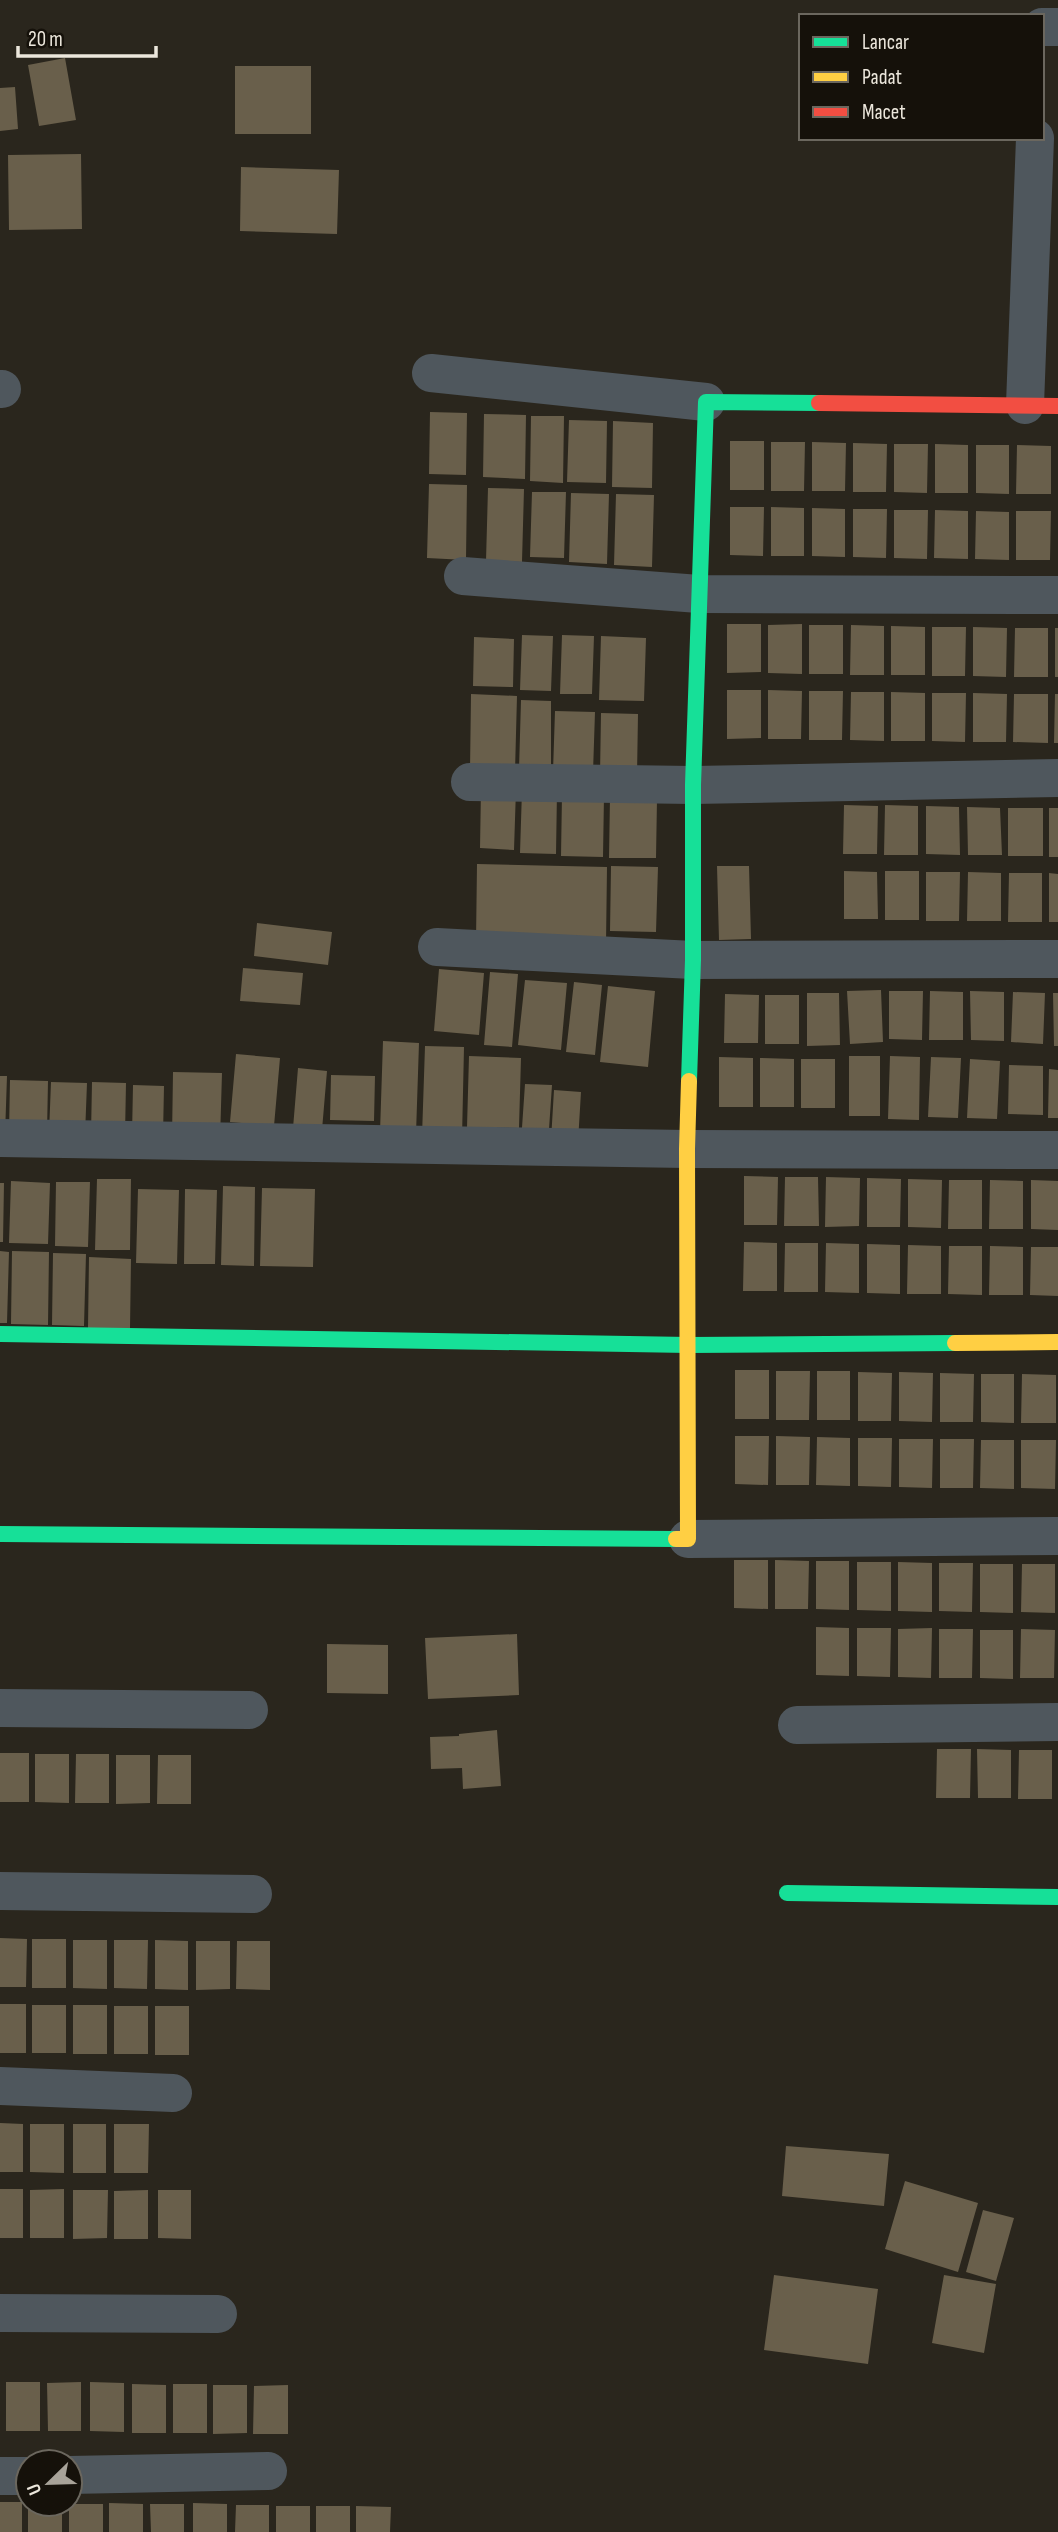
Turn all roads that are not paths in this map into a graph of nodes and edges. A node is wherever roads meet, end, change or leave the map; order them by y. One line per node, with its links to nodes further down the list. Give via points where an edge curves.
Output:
1 (1035, 140): 2 (street)
2 (1045, 218): 5 (street)
3 (431, 373): 4 (street)
4 (706, 402): 5 (street); 7 (street)
5 (1041, 405)
6 (463, 576): 7 (street)
7 (699, 594): 8 (street); 11 (street)
8 (1058, 596)
9 (1058, 778): 11 (street)
10 (470, 782): 11 (street)
11 (693, 785): 14 (street)
12 (437, 947): 14 (street)
13 (1058, 959): 14 (street)
14 (693, 960): 16 (street)
15 (0, 1138): 16 (street)
16 (687, 1149): 17 (street); 20 (street)
17 (1058, 1150)
18 (0, 1334): 20 (street)
19 (1058, 1342): 20 (street)
20 (689, 1345): 23 (street)
21 (0, 1534): 23 (street)
22 (1058, 1536): 23 (street)
23 (688, 1539)
24 (0, 1708): 25 (street)
25 (249, 1710)
26 (1058, 1722): 27 (street)
27 (797, 1725)
28 (0, 1891): 30 (street)
29 (787, 1893): 31 (street)
30 (253, 1894)
31 (1058, 1897)
32 (0, 2086): 33 (street)
33 (173, 2093)
34 (0, 2313): 35 (street)
35 (218, 2314)
36 (268, 2472): 37 (street)
37 (84, 2475)

